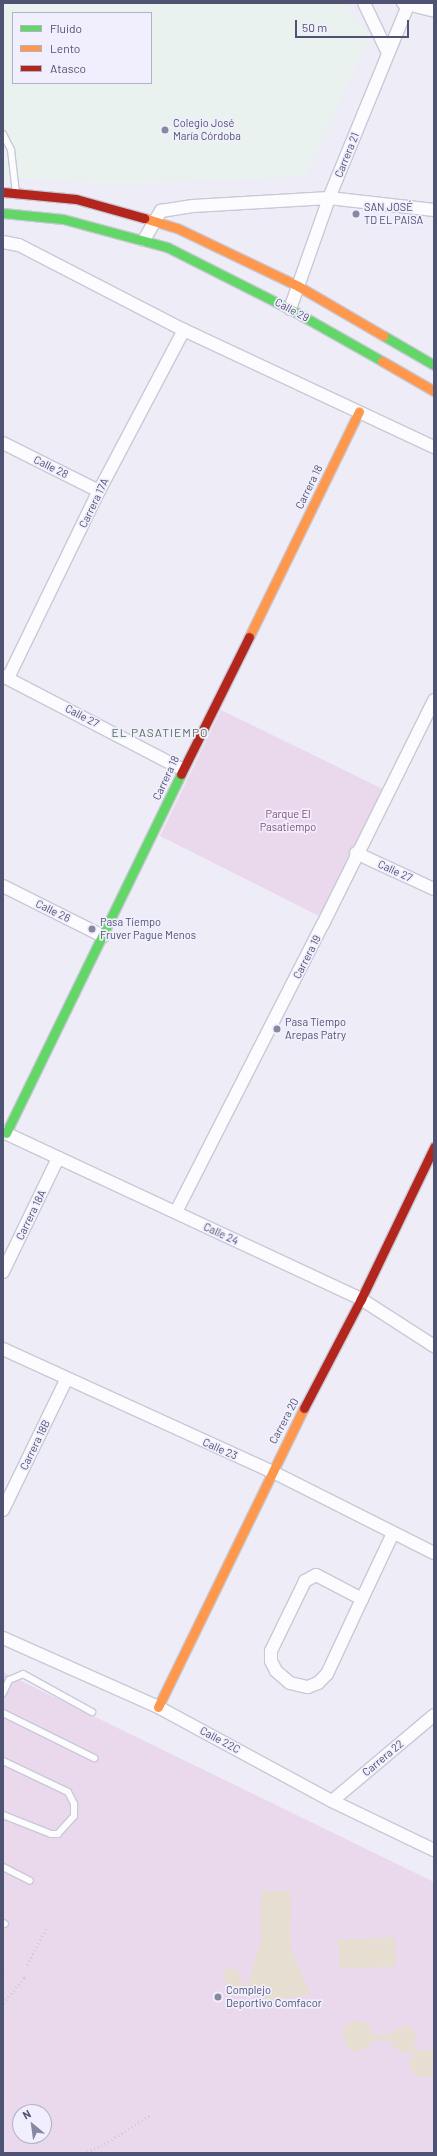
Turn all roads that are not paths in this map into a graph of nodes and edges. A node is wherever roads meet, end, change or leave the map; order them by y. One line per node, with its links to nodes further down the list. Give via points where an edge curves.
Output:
1 (364, 3): 4 (street)
2 (407, 4): 3 (street); 4 (street, Carrera 21)
3 (434, 11)
4 (388, 53): 8 (street, Carrera 21)
5 (3, 134): 7 (lane, via 10,150)
6 (3, 192): 7 (street)
7 (16, 194): 11 (street, via 76,200)
8 (329, 198): 9 (street); 11 (street, via 175,208 161,212); 14 (street, Carrera 21)
9 (434, 210)
10 (3, 213): 12 (street, Calle 29, via 63,219)
11 (154, 220): 12 (street); 14 (street, via 230,252)
12 (144, 240): 15 (street, Calle 29, via 173,251)
13 (3, 242): 16 (street, via 19,245)
14 (298, 286): 15 (street, Carrera 21); 17 (street)
15 (290, 309): 18 (street, Calle 29)
16 (184, 330): 19 (street); 22 (street, Carrera 17A)
17 (434, 365)
18 (434, 391)
19 (359, 411): 21 (street); 25 (street, Carrera 18, via 218,702)
20 (3, 443): 22 (street, Calle 28)
21 (434, 447)
22 (99, 491): 23 (street, Carrera 17A)
23 (6, 677): 25 (street, Calle 27)
24 (434, 700): 26 (street, Carrera 19, via 392,787)
25 (182, 769): 29 (street, Carrera 18)
26 (356, 853): 28 (street, Calle 27); 33 (street, Carrera 19, via 323,924)
27 (3, 886): 29 (street, Calle 26)
28 (434, 889)
29 (104, 936): 30 (street, Carrera 18)
30 (4, 1133): 32 (street, Calle 24)
31 (434, 1147): 35 (street, Carrera 20)
32 (58, 1158): 33 (street, Calle 24); 34 (street, Carrera 18A)
33 (176, 1212): 35 (street, Calle 24)
34 (3, 1272)
35 (361, 1299): 36 (street, Calle 24); 39 (street, Carrera 20)
36 (434, 1346)
37 (3, 1350): 38 (street, Calle 23)
38 (66, 1380): 39 (street, Calle 23); 40 (street, Carrera 18B)
39 (271, 1472): 41 (street, Calle 23); 46 (street, Carrera 20)
40 (3, 1510)
41 (393, 1533): 42 (street, Calle 23); 43 (street)
42 (434, 1553)
43 (362, 1599): 43 (street, via 327,1674 318,1683 308,1687 290,1683 276,1671 271,1661 271,1651 305,1581 316,1575)
44 (3, 1638): 46 (street, Calle 22C)
45 (3, 1693): 47 (lane, via 9,1680 23,1674)
46 (158, 1707): 52 (street, Calle 22C)
47 (92, 1712)
48 (3, 1713): 50 (lane)
49 (434, 1715): 52 (street, Carrera 22)
50 (94, 1758)
51 (3, 1761): 53 (lane, via 68,1792 74,1804 74,1816 58,1834 51,1834)
52 (332, 1800): 54 (street, Calle 22C)
53 (3, 1816)
54 (433, 1849)
55 (3, 1867): 56 (lane)
56 (30, 1881)

